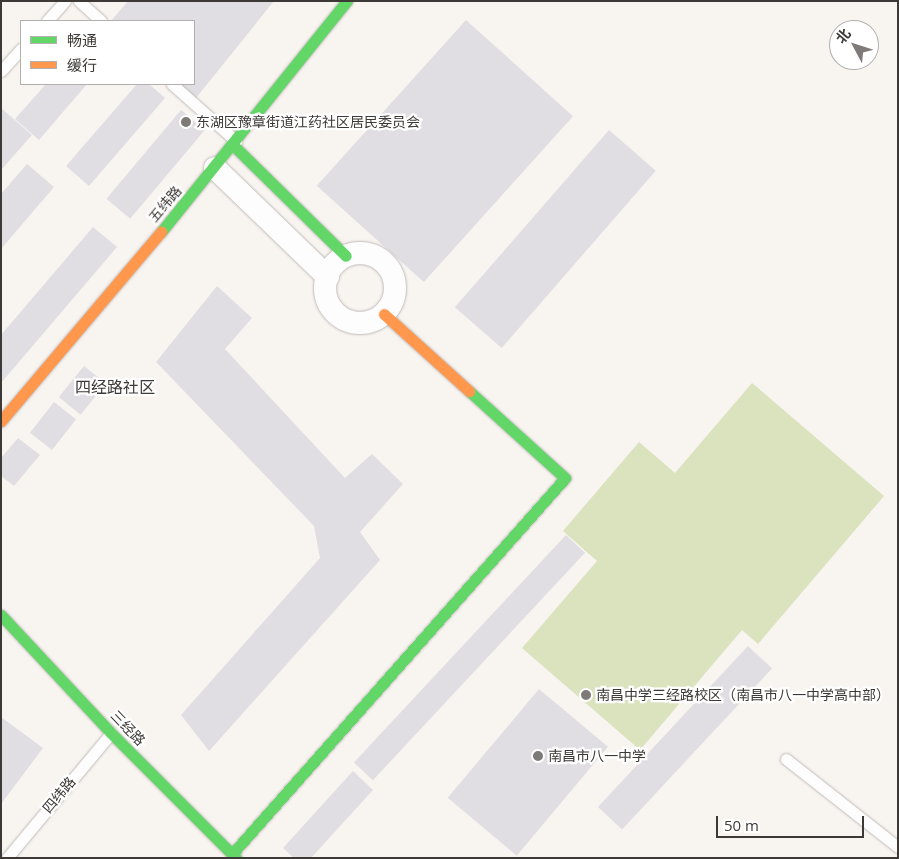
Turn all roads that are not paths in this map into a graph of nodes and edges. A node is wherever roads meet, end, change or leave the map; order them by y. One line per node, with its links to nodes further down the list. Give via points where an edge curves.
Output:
1 (65, 1): 4 (lane)
2 (79, 1): 5 (lane)
3 (347, 1): 9 (street, 五纬路)
4 (48, 20)
5 (100, 20)
6 (20, 51): 7 (lane)
7 (1, 72)
8 (173, 85): 9 (lane)
9 (235, 143): 10 (street, 五纬路); 11 (street)
10 (215, 168): 12 (street); 14 (street, 五纬路)
11 (346, 256): 12 (street, via 337,262); 13 (street, via 368,254 390,269 395,296)
12 (328, 277): 13 (street, via 326,296 339,316 361,323)
13 (384, 314): 19 (street, via 565,478)
14 (1, 421)
15 (1, 615): 16 (street, 三经路)
16 (112, 733): 19 (street, 三经路); 20 (lane, 四纬路)
17 (786, 759): 18 (lane)
18 (898, 847)
19 (234, 856)
20 (7, 858)

